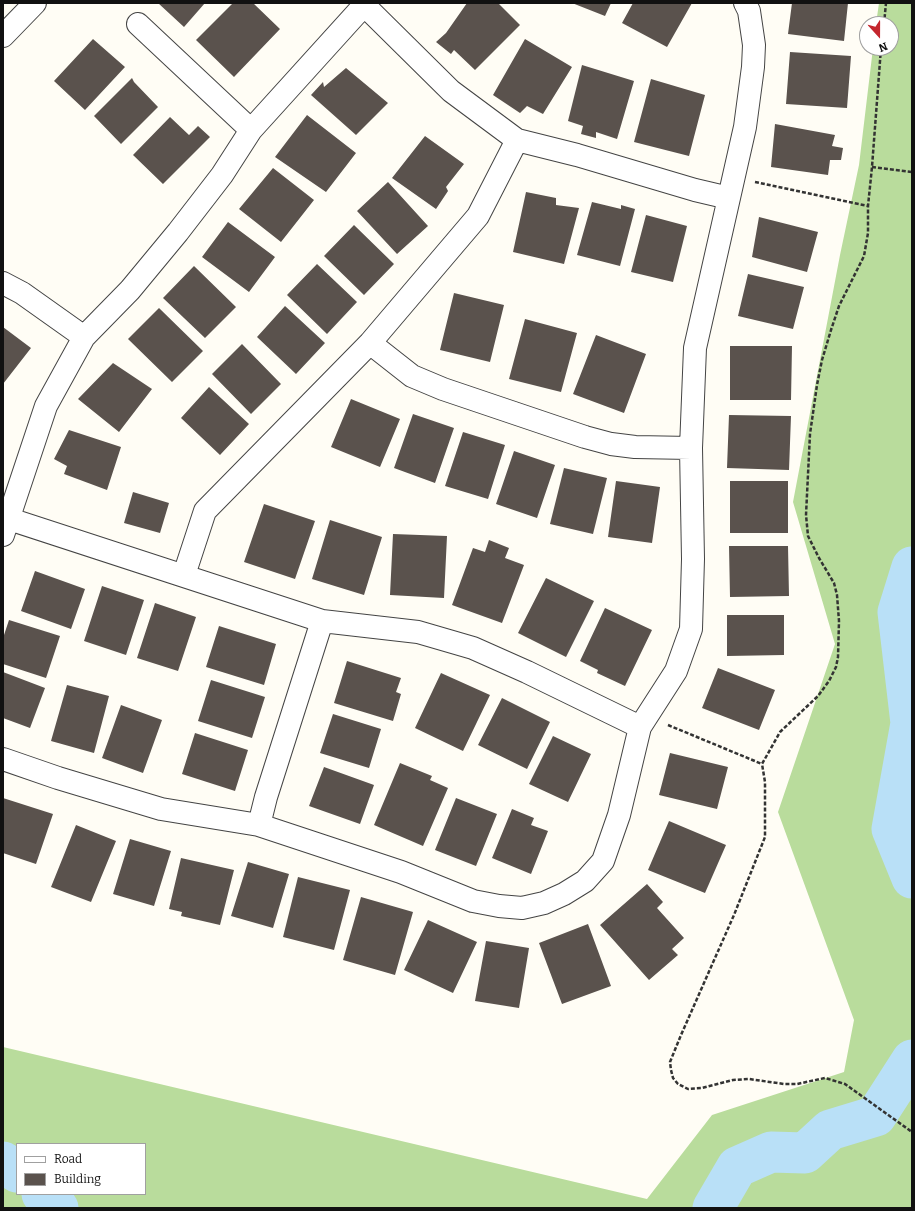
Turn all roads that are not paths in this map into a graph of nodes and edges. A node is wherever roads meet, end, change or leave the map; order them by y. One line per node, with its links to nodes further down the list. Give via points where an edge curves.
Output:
1 (35, 3): 5 (lane)
2 (745, 3): 8 (lane, via 749,11 754,60 745,127)
3 (362, 4): 6 (lane); 7 (lane, via 451,91)
4 (138, 24): 6 (lane)
5 (3, 36)
6 (251, 130): 10 (lane, via 222,175 178,232 130,290)
7 (517, 140): 8 (lane); 11 (lane, via 478,216)
8 (730, 198): 12 (lane, via 695,348)
9 (3, 283): 10 (lane, via 22,293)
10 (84, 337): 13 (lane, via 46,406)
11 (370, 343): 12 (lane, via 412,376 585,437 635,447); 14 (lane, via 205,511)
12 (691, 448): 16 (lane, via 691,629 676,671)
13 (5, 524): 14 (lane)
14 (184, 575): 15 (lane)
15 (322, 621): 16 (lane, via 418,632 473,648); 18 (lane)
16 (643, 722): 18 (lane, via 619,815 604,861 585,881 544,903 522,908 473,901 401,872)
17 (3, 759): 18 (lane, via 161,809)
18 (259, 825)

